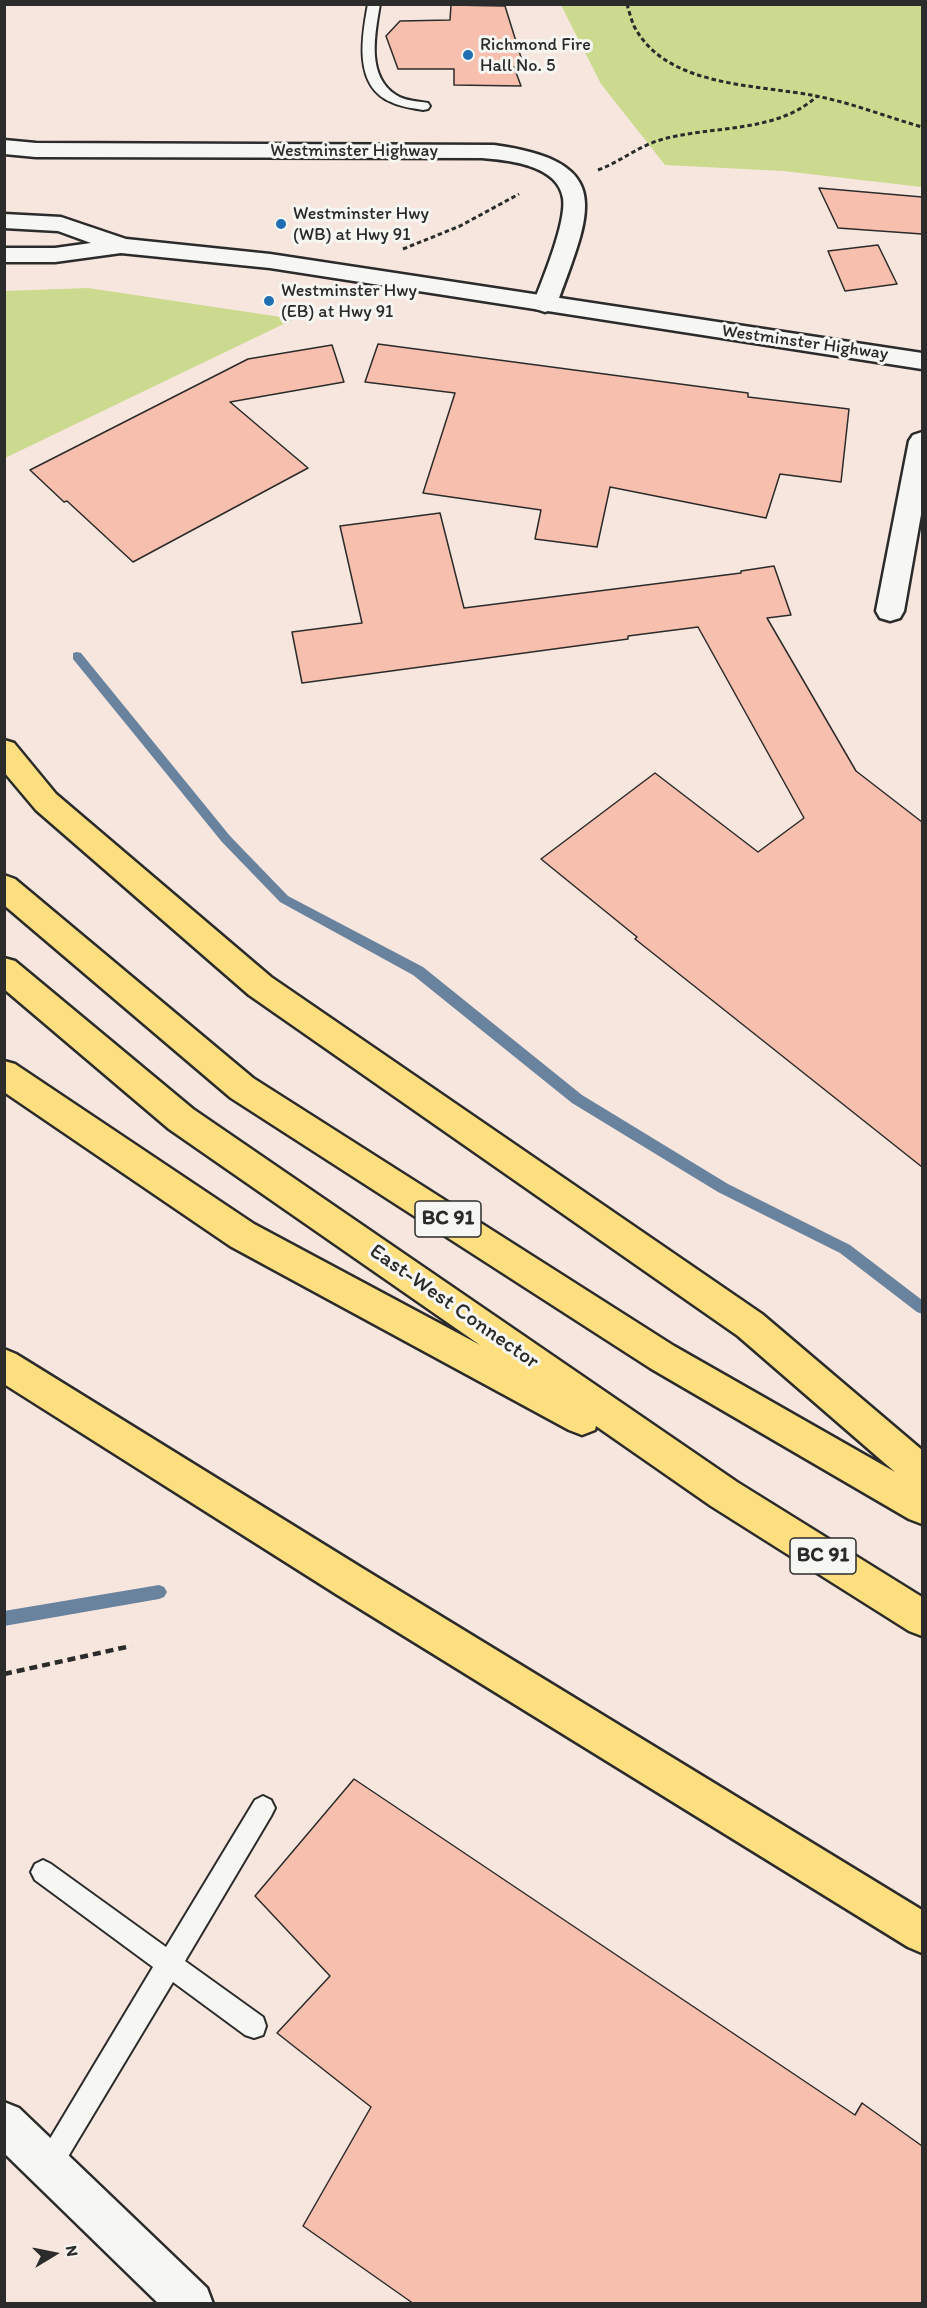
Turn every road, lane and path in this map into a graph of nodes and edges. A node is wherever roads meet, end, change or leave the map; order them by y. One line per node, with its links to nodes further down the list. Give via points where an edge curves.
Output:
1 (374, 4): 4 (lane, via 369,54 372,77 381,91 394,99)
2 (627, 4): 3 (path, via 634,26 644,39 661,57 683,71 742,85)
3 (818, 96): 5 (path); 7 (path, via 811,105 776,120 716,127 662,140)
4 (423, 106)
5 (922, 127)
6 (4, 147): 13 (street, Westminster Highway, via 507,153 546,165 566,180 575,198 572,220)
7 (592, 172)
8 (519, 194): 11 (path, via 460,226)
9 (4, 221): 10 (street, Westminster Highway, via 61,224)
10 (121, 246): 12 (street, Westminster Highway, via 55,255); 13 (street, Westminster Highway, via 270,261)
11 (396, 251)
12 (4, 255)
13 (545, 304): 14 (street, Westminster Highway)
14 (922, 361)
15 (922, 441): 16 (street)
16 (890, 611)
17 (4, 751): 22 (highway, via 46,802 260,986 750,1325)
18 (4, 887): 24 (highway, BC 91, via 242,1088 662,1357)
19 (4, 970): 23 (highway, East-West Connector / BC 91, via 181,1119)
20 (4, 1074): 23 (highway, via 242,1235)
21 (4, 1365): 30 (highway)
22 (922, 1472)
23 (724, 1494): 25 (highway, East-West Connector / BC 91)
24 (922, 1507)
25 (922, 1618)
26 (131, 1646): 27 (path)
27 (4, 1674)
28 (263, 1808): 31 (lane)
29 (43, 1872): 31 (lane)
30 (922, 1933)
31 (169, 1965): 32 (lane); 34 (lane)
32 (254, 2026)
33 (4, 2123): 34 (street)
34 (48, 2166): 35 (street)
35 (191, 2304)

